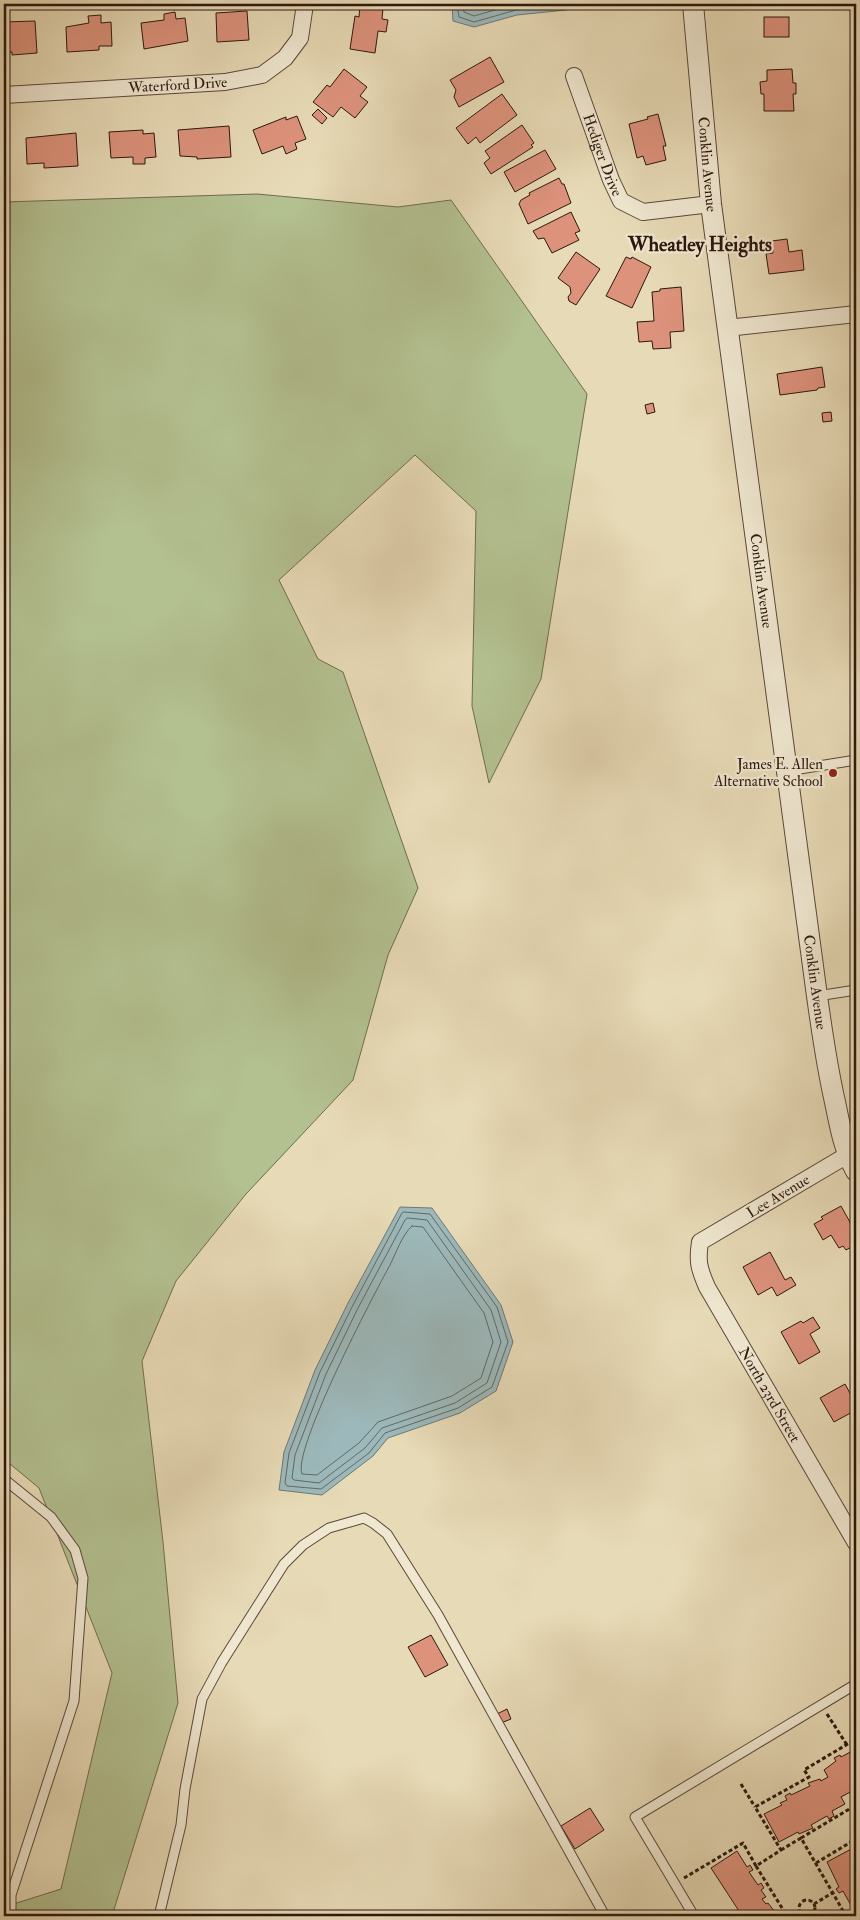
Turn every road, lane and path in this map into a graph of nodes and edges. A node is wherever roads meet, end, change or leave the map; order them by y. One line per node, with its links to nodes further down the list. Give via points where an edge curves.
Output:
1 (305, 4): 4 (street, Waterford Drive, via 300,38 285,58 262,75 225,82)
2 (693, 4): 5 (street, Conklin Avenue)
3 (574, 76): 5 (street, Hediger Drive, via 621,201 643,212)
4 (4, 95)
5 (711, 204): 7 (street, Conklin Avenue)
6 (856, 314): 7 (street)
7 (727, 328): 9 (street, Conklin Avenue)
8 (856, 760): 9 (lane)
9 (787, 771): 11 (street, Conklin Avenue)
10 (856, 990): 11 (lane)
11 (816, 996): 12 (street, Conklin Avenue, via 826,1062)
12 (853, 1159): 13 (street, Lee Avenue, via 778,1196)
13 (700, 1242): 15 (street, North 23rd Street, via 698,1258 707,1287)
14 (4, 1480): 33 (lane, via 51,1517 75,1550 83,1578 74,1701 11,1895)
15 (856, 1543)
16 (856, 1684): 17 (lane)
17 (821, 1705): 19 (path); 28 (lane, via 634,1817)
18 (856, 1739): 19 (path)
19 (847, 1745): 22 (path, via 804,1770 809,1777)
20 (742, 1784): 22 (path)
21 (856, 1805): 23 (path)
22 (756, 1807): 25 (path)
23 (801, 1838): 25 (path); 26 (path)
24 (856, 1839): 26 (path)
25 (781, 1850): 27 (path)
26 (816, 1863): 29 (path)
27 (756, 1866): 28 (path, via 743,1842); 37 (path)
28 (675, 1884): 36 (lane)
29 (834, 1892): 30 (path); 39 (path)
30 (814, 1904): 31 (path, via 810,1900 803,1901); 32 (path)
31 (801, 1912): 32 (path); 38 (path)
32 (812, 1915)
33 (11, 1916)
34 (159, 1916): 35 (lane, via 181,1825 202,1699 284,1564 329,1528 364,1518 388,1534 438,1615)
35 (605, 1916)
36 (694, 1916)
37 (786, 1916)
38 (793, 1916)
39 (846, 1916)

